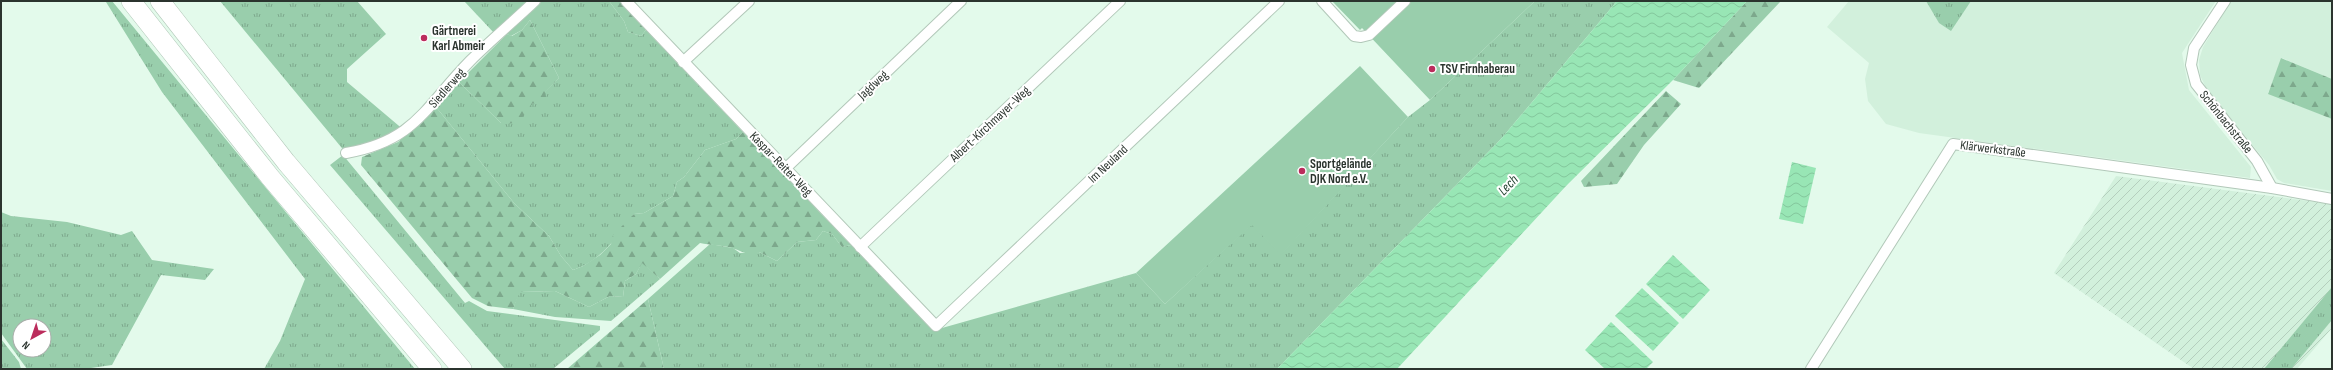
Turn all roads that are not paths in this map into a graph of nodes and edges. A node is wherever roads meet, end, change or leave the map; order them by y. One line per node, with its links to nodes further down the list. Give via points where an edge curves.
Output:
1 (131, 1): 19 (highway, via 275,183)
2 (160, 1): 20 (highway, via 291,168)
3 (535, 1): 13 (street, Siedlerweg, via 470,62 414,123 382,144)
4 (626, 1): 12 (street, Kaspar-Reiter-Weg)
5 (749, 1): 12 (street)
6 (962, 1): 14 (street, Jagdweg)
7 (1120, 1): 17 (street, Albert-Kirchmayer-Weg)
8 (1279, 1): 18 (street, Im Neuland)
9 (1322, 1): 10 (street, via 1354,36 1361,37 1369,35)
10 (1405, 1)
11 (2225, 1): 15 (street, Schönbachstraße, via 2194,48 2191,65 2196,84 2205,98 2258,161)
12 (684, 62): 14 (street, Kaspar-Reiter-Weg)
13 (346, 153)
14 (785, 169): 17 (street, Kaspar-Reiter-Weg)
15 (2272, 188): 16 (street); 21 (street, Klärwerkstraße, via 1953,144)
16 (2332, 199)
17 (860, 247): 18 (street, Kaspar-Reiter-Weg)
18 (936, 326)
19 (432, 369)
20 (462, 369)
21 (1811, 369)

